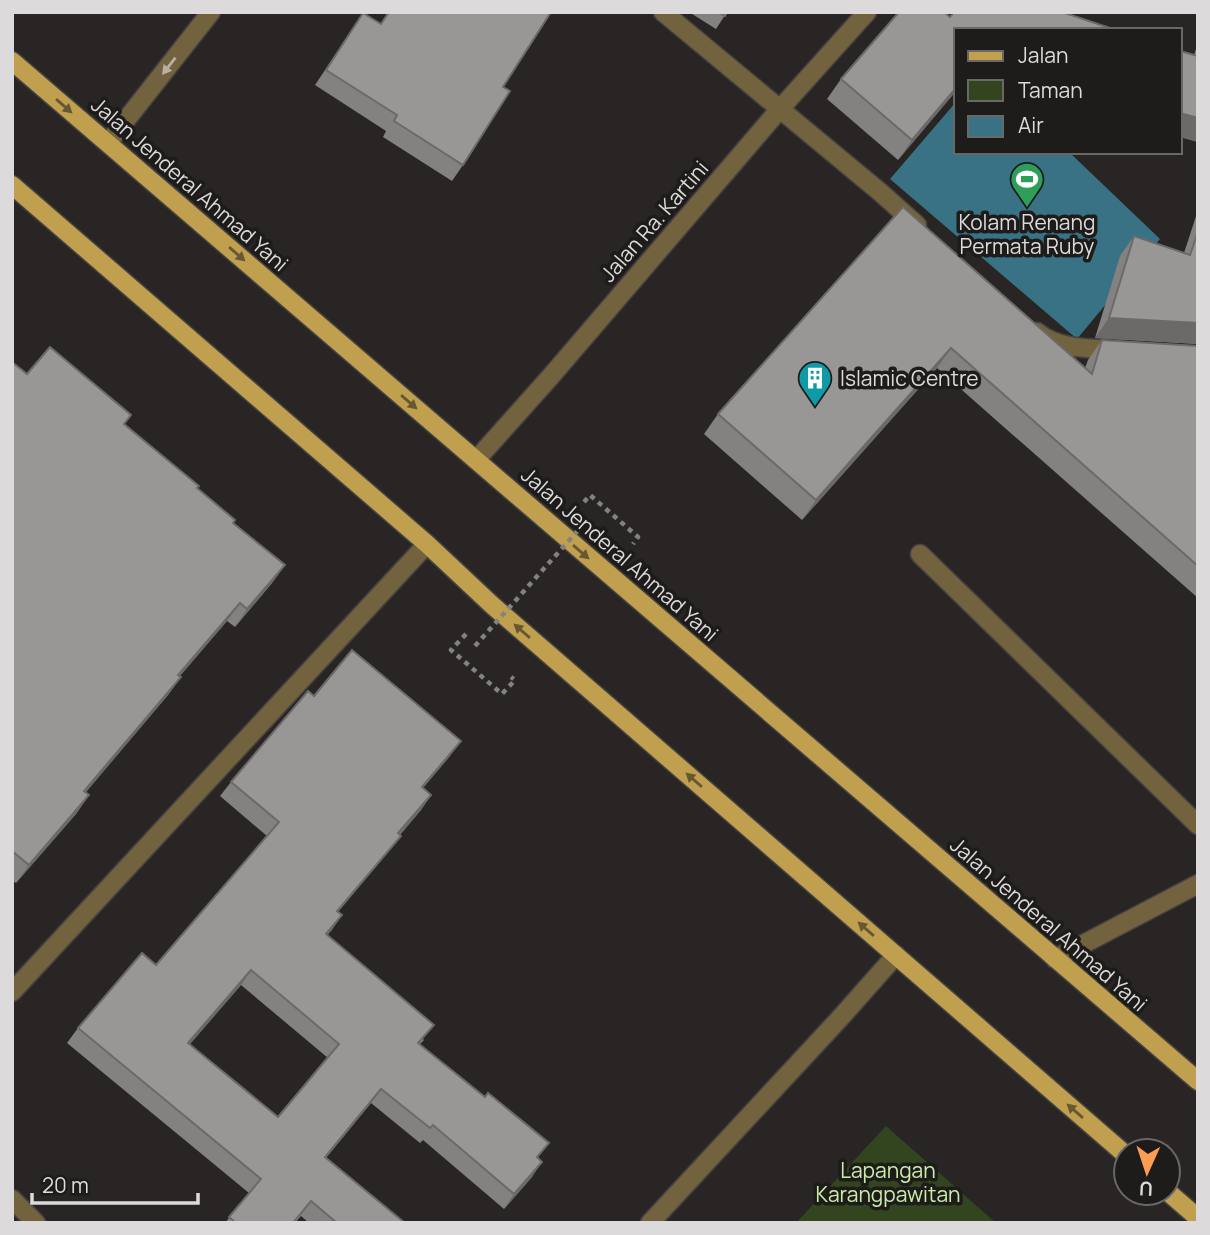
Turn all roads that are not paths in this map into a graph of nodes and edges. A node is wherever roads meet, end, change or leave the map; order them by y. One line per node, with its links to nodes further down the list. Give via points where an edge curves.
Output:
1 (211, 12): 6 (street, one-way to 6)
2 (663, 12): 5 (street)
3 (867, 12): 5 (street, Jalan Ra. Kartini)
4 (12, 61): 6 (main road, Jalan Jenderal Ahmad Yani, one-way to 6)
5 (779, 110): 8 (street); 11 (street, Jalan Ra. Kartini)
6 (108, 144): 11 (main road, Jalan Jenderal Ahmad Yani, one-way to 11)
7 (12, 185): 12 (main road)
8 (931, 238)
9 (1027, 324): 10 (street, via 1045,339 1077,348)
10 (1130, 351)
11 (476, 460): 17 (main road, Jalan Jenderal Ahmad Yani, one-way to 17)
12 (427, 544): 16 (main road, one-way to 12); 18 (street)
13 (920, 554): 14 (street)
14 (1198, 825)
15 (1198, 884): 17 (street)
16 (896, 955): 20 (main road, one-way to 16); 25 (street)
17 (1055, 959): 19 (main road, Jalan Jenderal Ahmad Yani)
18 (12, 992)
19 (1198, 1081)
20 (1112, 1144)
21 (12, 1199): 24 (street)
22 (1182, 1204): 23 (main road)
23 (1198, 1218)
24 (36, 1223)
25 (650, 1223)

